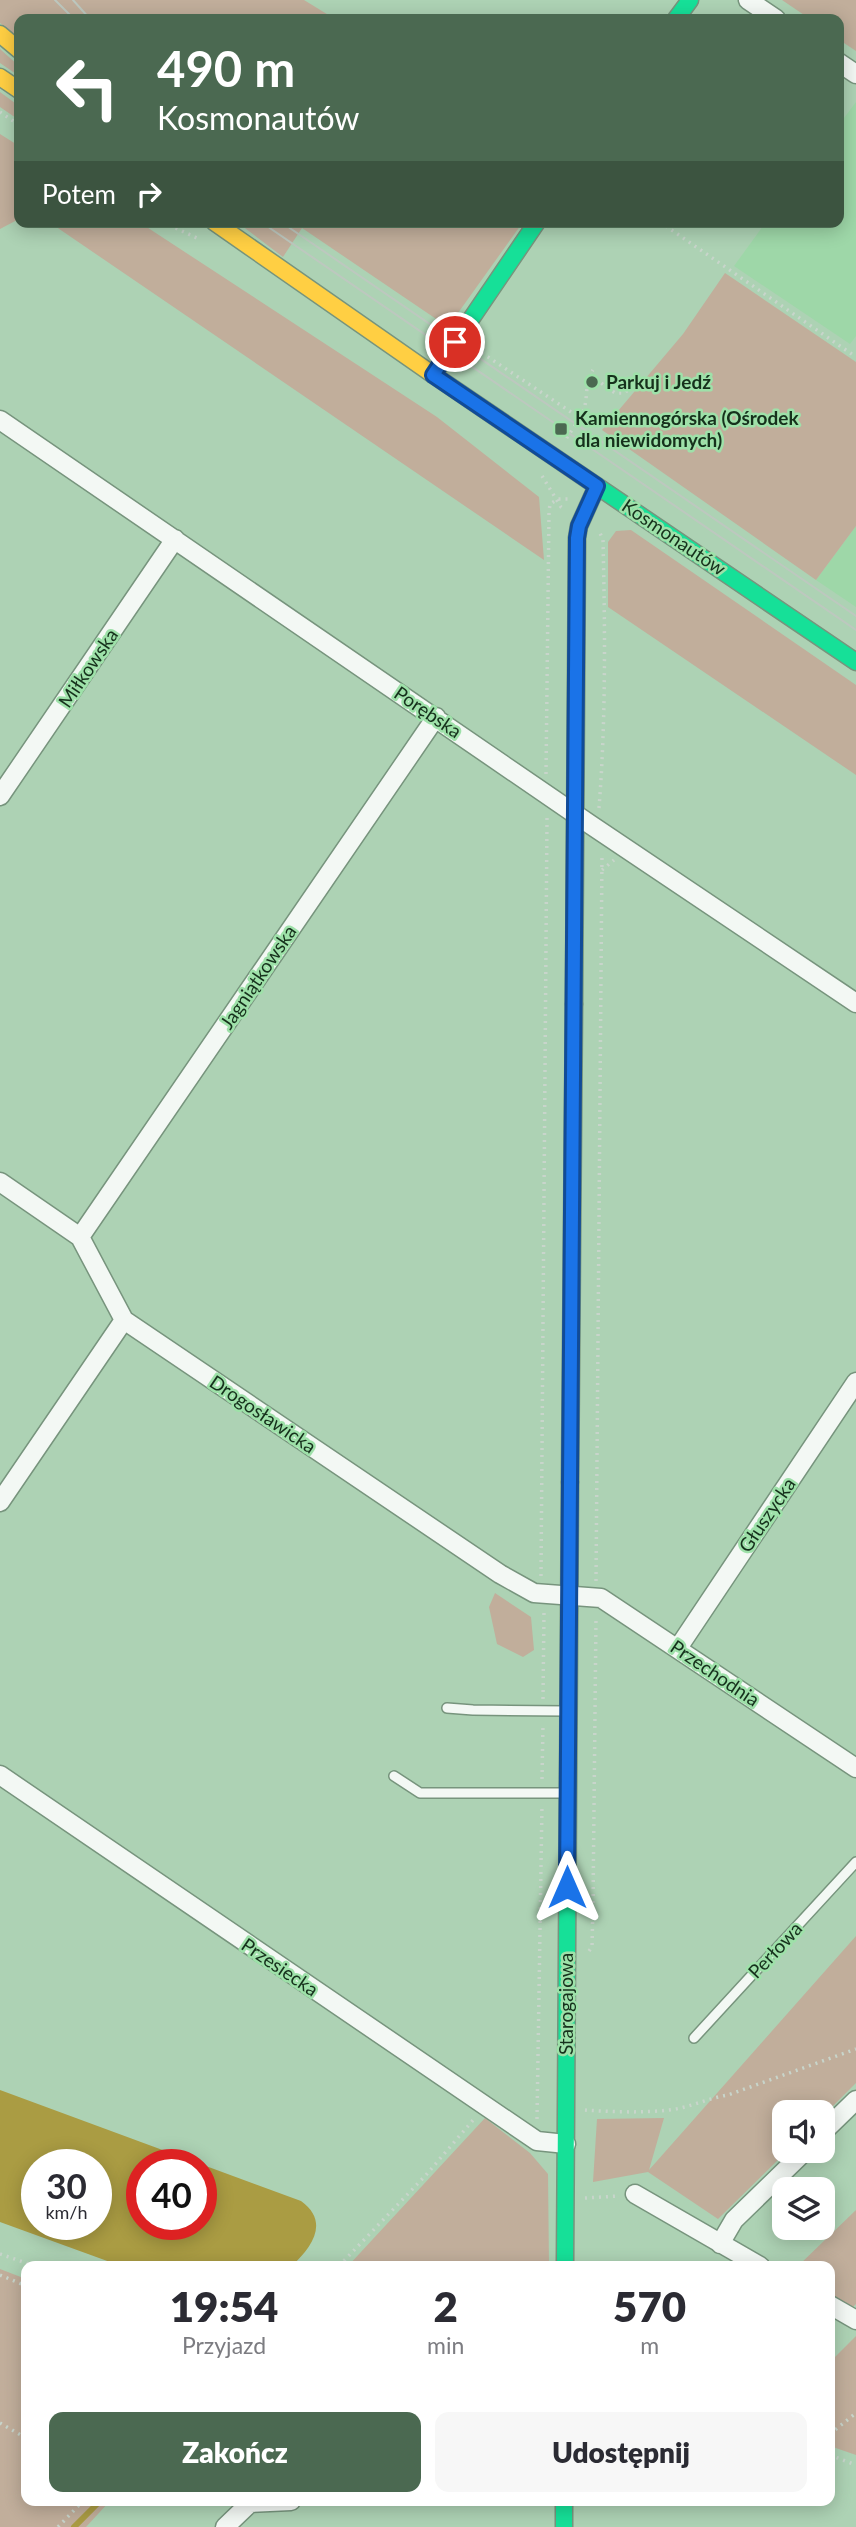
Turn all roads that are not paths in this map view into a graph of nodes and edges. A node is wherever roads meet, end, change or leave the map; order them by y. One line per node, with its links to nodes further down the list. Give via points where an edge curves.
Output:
1 (748, 0): 2 (street)
2 (769, 14)
3 (0, 34): 4 (street)
4 (14, 46)
5 (223, 228): 7 (street, Kosmonautów)
6 (533, 228): 7 (street)
7 (433, 375): 9 (street, Kosmonautów)
8 (0, 419): 10 (street, Porębska)
9 (597, 486): 11 (street, Kosmonautów); 14 (street, Starogajowa, via 577,538)
10 (175, 539): 12 (street, Porębska); 13 (street, Miłkowska)
11 (856, 662)
12 (436, 717): 14 (street, Porębska); 17 (street, Jagniątkowska)
13 (0, 796)
14 (575, 814): 15 (street, Porębska); 21 (street, Starogajowa)
15 (856, 1003)
16 (0, 1182): 17 (street, Drogosławicka)
17 (80, 1237): 18 (street, Drogosławicka)
18 (124, 1320): 20 (street); 21 (street, Drogosławicka, via 500,1574 534,1593)
19 (856, 1382): 22 (street, Głuszycka)
20 (0, 1502)
21 (568, 1596): 22 (street, Przechodnia, via 601,1598); 24 (street, Starogajowa)
22 (678, 1648): 25 (street, Przechodnia)
23 (447, 1708): 24 (lane)
24 (568, 1711): 28 (street, Starogajowa)
25 (856, 1768)
26 (0, 1775): 33 (street, Przesiecka, via 537,2141)
27 (394, 1776): 28 (lane, via 420,1793)
28 (568, 1793): 33 (street, Starogajowa)
29 (856, 1862): 30 (lane, Perłowa)
30 (694, 2038)
31 (856, 2100): 32 (street)
32 (835, 2120)
33 (566, 2144): 37 (street, Starogajowa)
34 (792, 2163): 36 (street, via 734,2220)
35 (635, 2194): 36 (street)
36 (720, 2244): 38 (street)
37 (565, 2261)
38 (752, 2261)
39 (835, 2308): 40 (street)
40 (856, 2320)
41 (247, 2506): 43 (street)
42 (564, 2506): 44 (street)
43 (225, 2527)
44 (564, 2527)

